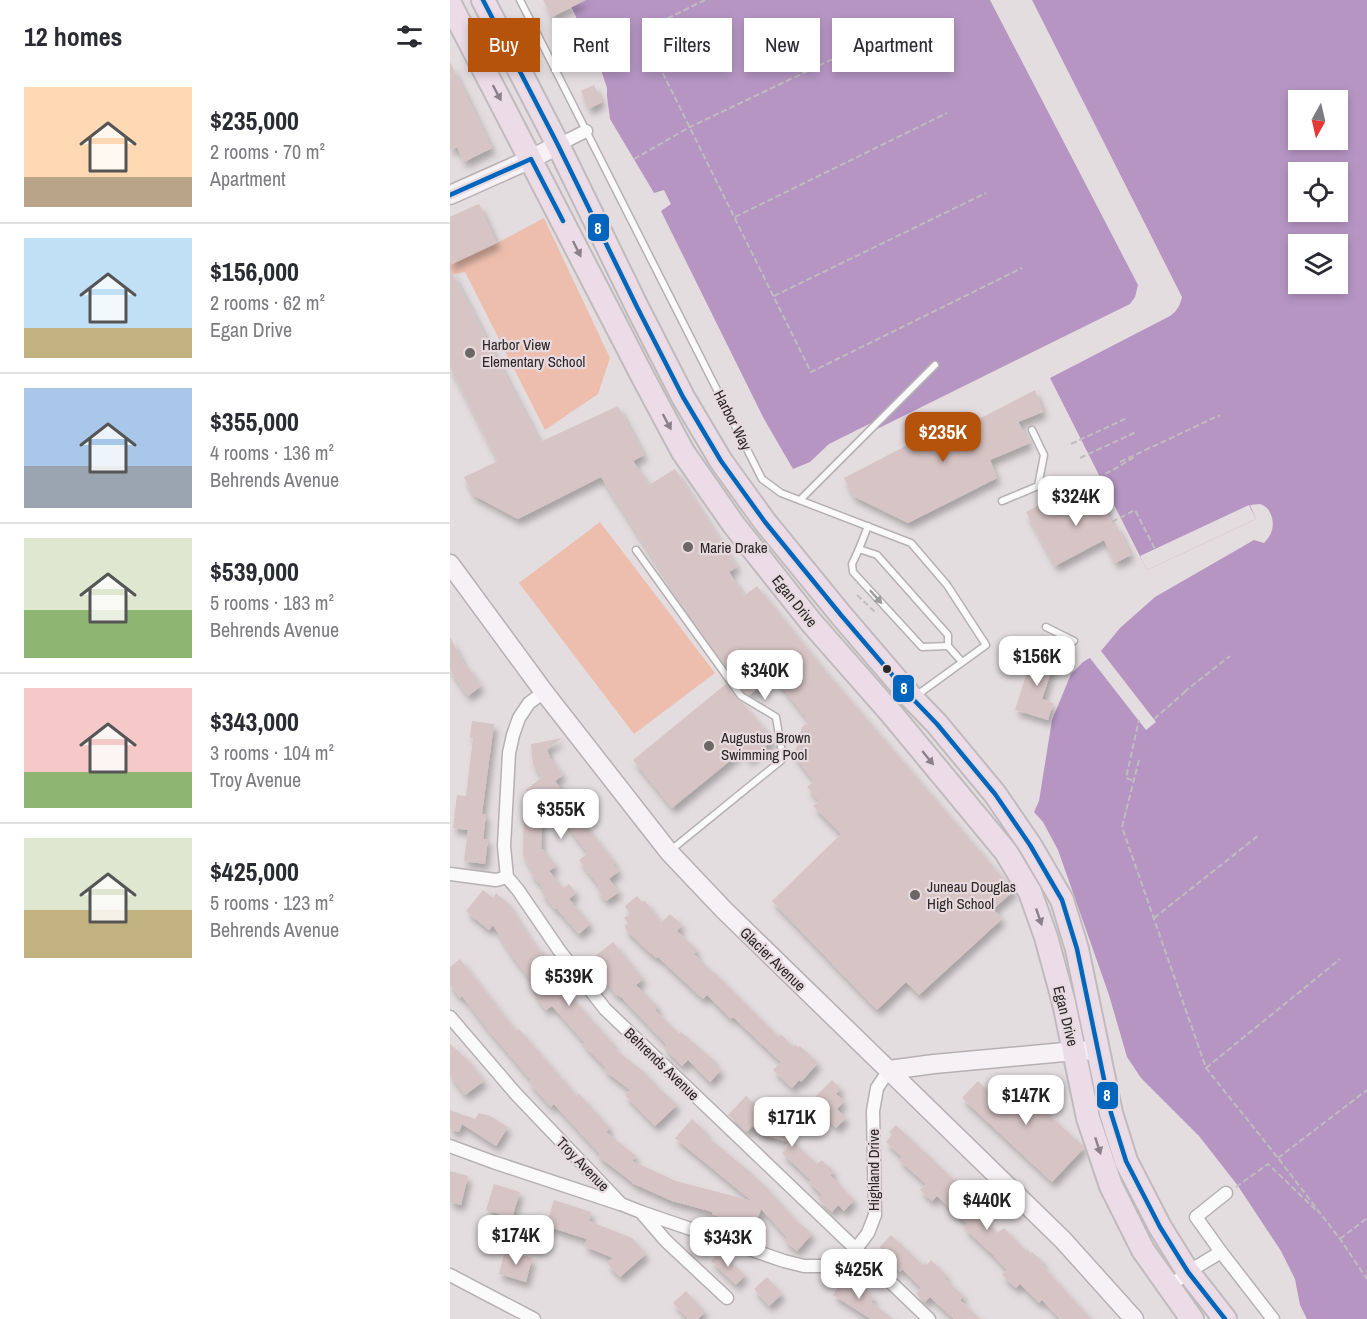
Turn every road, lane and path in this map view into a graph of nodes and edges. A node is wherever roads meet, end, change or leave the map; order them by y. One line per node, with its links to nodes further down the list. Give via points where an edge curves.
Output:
1 (483, 0): 6 (highway, Egan Drive)
2 (494, 0): 7 (highway)
3 (519, 0): 12 (lane, Harbor Way)
4 (705, 0): 11 (path, via 642,31)
5 (450, 4): 14 (highway, Egan Drive, one-way to 14)
6 (492, 18)
7 (496, 18)
8 (832, 59): 11 (path)
9 (520, 72): 13 (highway, Egan Drive)
10 (947, 113): 18 (path)
11 (690, 127): 15 (path); 18 (path)
12 (586, 131): 13 (street); 31 (lane, Harbor Way, via 762,479 781,493)
13 (558, 145): 14 (main road); 49 (highway, Egan Drive, via 683,397 721,461 772,531 842,615)
14 (531, 159): 17 (main road); 49 (highway, Egan Drive, one-way to 49, via 683,453 811,622)
15 (634, 159)
16 (987, 193): 20 (path)
17 (450, 195)
18 (735, 217): 20 (path)
19 (1022, 268): 20 (path, via 811,372)
20 (774, 296)
21 (935, 365): 31 (lane)
22 (1220, 415): 27 (path)
23 (1127, 418): 26 (path)
24 (1032, 430): 32 (lane, via 1044,455 1038,486)
25 (1136, 432): 28 (path)
26 (1071, 444)
27 (1148, 449): 29 (path); 30 (path)
28 (1080, 458)
29 (1120, 462)
30 (1089, 482)
31 (800, 500): 34 (lane, Harbor Way)
32 (1002, 501)
33 (1112, 522): 36 (path, via 1135,510)
34 (868, 526): 35 (lane); 45 (lane, Harbor Way, via 911,543 947,585 986,645)
35 (859, 549): 43 (lane, via 877,555 948,635); 43 (lane, one-way to 43, via 853,572 922,648)
36 (1155, 549)
37 (636, 550): 55 (lane, via 741,696 776,717 783,759)
38 (452, 572): 47 (main road, Glacier Avenue)
39 (857, 595): 40 (path)
40 (879, 616)
41 (1046, 627): 42 (lane)
42 (1074, 641)
43 (948, 646): 45 (lane)
44 (1230, 656): 46 (path)
45 (962, 662): 49 (lane, Harbor Way)
46 (1194, 684): 48 (path); 50 (path)
47 (544, 692): 55 (main road, Glacier Avenue); 57 (street, via 529,703 519,718 509,753 504,846)
48 (1184, 692)
49 (902, 705): 61 (highway, Egan Drive, via 1030,892 1064,1003)
50 (1154, 718)
51 (1139, 720): 53 (path, via 1126,778)
52 (1139, 760): 53 (path)
53 (1133, 781): 58 (path, via 1122,827)
54 (1259, 835): 58 (path)
55 (669, 852): 63 (main road, Glacier Avenue)
56 (450, 874): 57 (street, via 496,880)
57 (507, 877): 73 (street, Behrends Avenue, via 605,1009)
58 (1154, 918): 62 (path)
59 (1340, 959): 62 (path)
60 (450, 1017): 68 (street, Troy Avenue, via 516,1094)
61 (1086, 1050): 63 (main road); 75 (highway, Egan Drive, via 1126,1161); 78 (highway, Egan Drive, one-way to 78, via 1088,1118 1111,1186 1143,1250)
62 (1206, 1068): 66 (path)
63 (889, 1070): 73 (street, Highland Drive, via 877,1088 873,1111 875,1215); 82 (main road, Glacier Avenue, via 1063,1240)
64 (1367, 1090): 66 (path)
65 (450, 1146): 68 (street)
66 (1278, 1158): 70 (path)
67 (1226, 1193): 70 (path, via 1268,1164); 74 (street, via 1196,1217)
68 (621, 1204): 69 (street, Troy Avenue)
69 (641, 1212): 73 (street, Highland Drive, via 804,1266 825,1266 843,1260); 79 (street, Troy Avenue)
70 (1323, 1218): 72 (path)
71 (1367, 1218): 72 (path)
72 (1340, 1239): 77 (path)
73 (856, 1249): 81 (street, Behrends Avenue)
74 (1221, 1252): 75 (street); 85 (street)
75 (1188, 1272): 78 (street); 84 (highway, Egan Drive)
76 (450, 1275): 80 (street)
77 (1367, 1279)
78 (1169, 1287): 83 (highway, Egan Drive)
79 (727, 1298)
80 (534, 1319)
81 (929, 1319)
82 (1134, 1319)
83 (1192, 1319)
84 (1225, 1319)
85 (1273, 1319)

